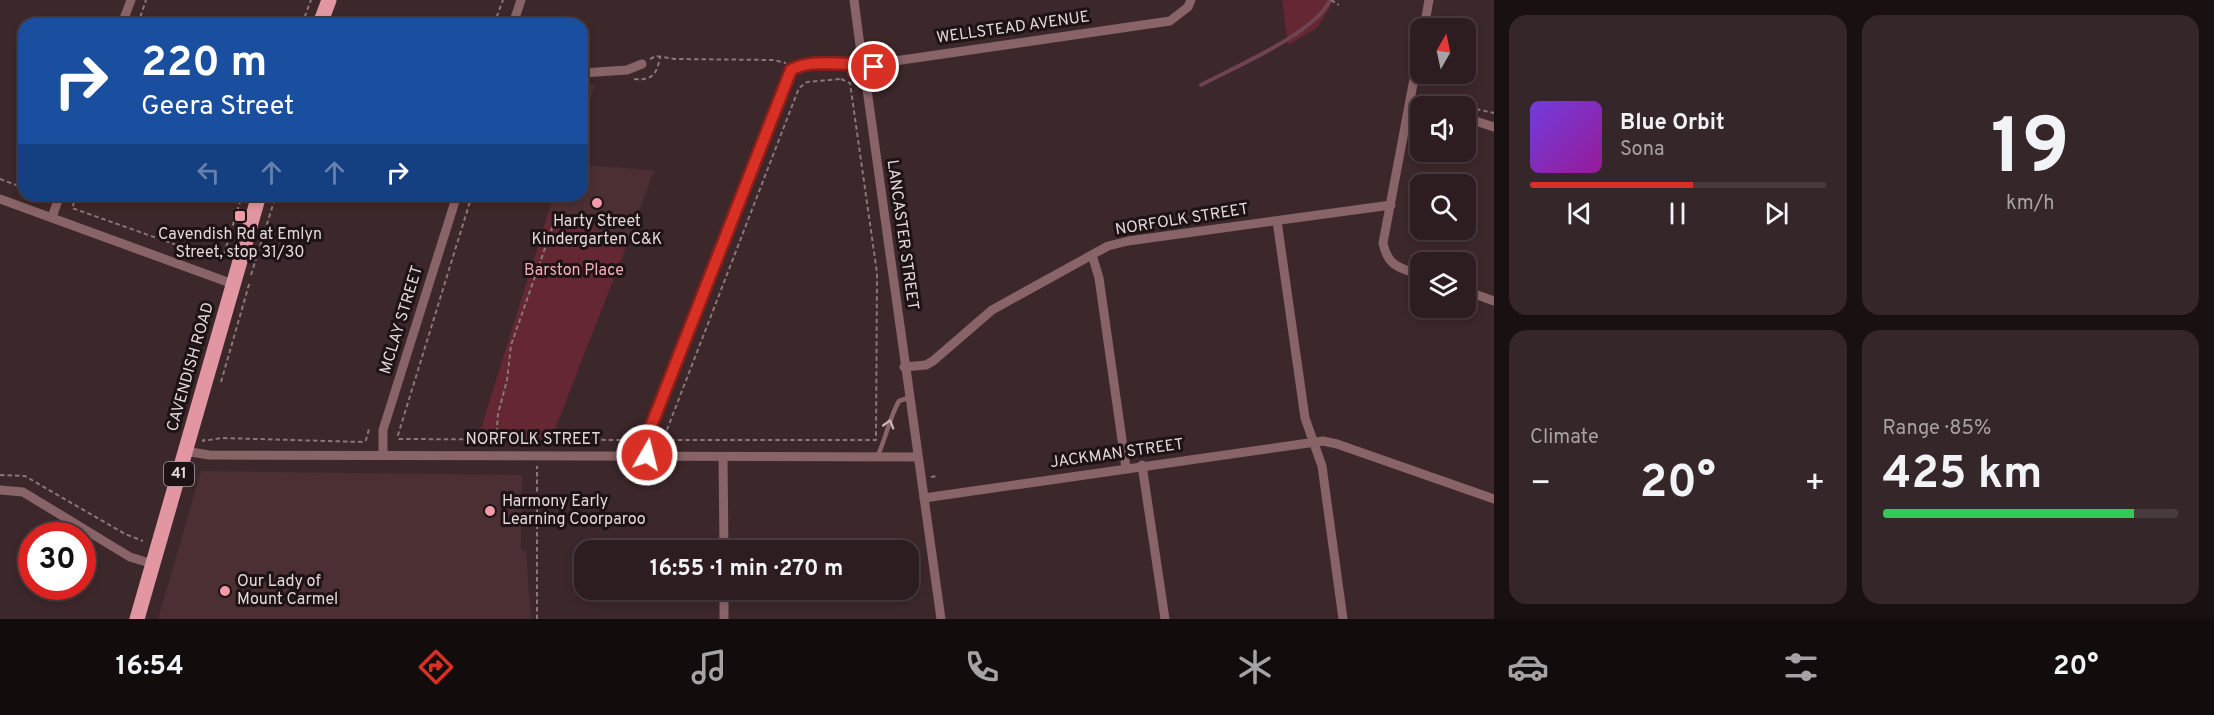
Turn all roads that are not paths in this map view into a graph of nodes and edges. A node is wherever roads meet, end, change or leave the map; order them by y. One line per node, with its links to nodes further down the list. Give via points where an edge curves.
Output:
1 (131, 0): 7 (street)
2 (329, 0): 8 (main road)
3 (521, 0): 9 (street)
4 (854, 0): 11 (street)
5 (1430, 0): 10 (street)
6 (1189, 4): 14 (street, WELLSTEAD AVENUE, via 1170,21)
7 (124, 18)
8 (322, 18)
9 (515, 18)
10 (1426, 18)
11 (861, 53): 13 (street); 14 (street, via 869,54)
12 (642, 64): 15 (street, via 627,70)
13 (851, 64): 16 (street, via 854,72); 37 (street, via 811,64 791,70 648,434)
14 (874, 64): 16 (street, via 873,70)
15 (588, 73)
16 (865, 75): 32 (street, LANCASTER STREET)
17 (1410, 105): 24 (street)
18 (1476, 121): 19 (street)
19 (1494, 127)
20 (0, 199): 25 (street)
21 (58, 201): 25 (street)
22 (257, 201): 29 (main road, CAVENDISH ROAD / 41)
23 (455, 201): 36 (street, MCLAY STREET, via 384,430)
24 (1391, 205): 26 (street, NORFOLK STREET); 28 (street, via 1383,243 1386,257 1395,266)
25 (52, 217): 29 (street)
26 (1277, 221): 27 (street, NORFOLK STREET, via 1128,241); 34 (street, via 1305,418)
27 (1092, 255): 32 (street, NORFOLK STREET, via 992,309 926,365); 42 (street, via 1099,278)
28 (1410, 271)
29 (234, 284): 35 (main road, CAVENDISH ROAD / 41)
30 (1476, 295): 31 (street)
31 (1494, 301)
32 (904, 367): 33 (street, LANCASTER STREET)
33 (908, 399): 39 (lane, one-way to 33, via 893,411 899,401); 40 (street, LANCASTER STREET)
34 (1314, 441): 41 (street, JACKMAN STREET); 45 (street, JACKMAN STREET, via 1338,444); 53 (street, via 1322,466)
35 (185, 451): 36 (street, NORFOLK STREET, via 209,455); 47 (main road, CAVENDISH ROAD / 41)
36 (383, 455): 37 (street, NORFOLK STREET)
37 (647, 455): 38 (street, NORFOLK STREET)
38 (723, 457): 39 (street, NORFOLK STREET); 46 (street)
39 (877, 457): 40 (street, NORFOLK STREET)
40 (917, 457): 44 (street, LANCASTER STREET)
41 (1142, 465): 42 (street, JACKMAN STREET); 52 (street)
42 (1126, 468): 44 (street, JACKMAN STREET)
43 (0, 490): 47 (street, via 23,492 130,557)
44 (924, 498): 51 (street, LANCASTER STREET)
45 (1494, 499)
46 (724, 540)
47 (153, 564): 49 (main road, CAVENDISH ROAD / 41)
48 (724, 600): 50 (street)
49 (137, 619)
50 (724, 619)
51 (941, 619)
52 (1165, 619)
53 (1343, 619)

